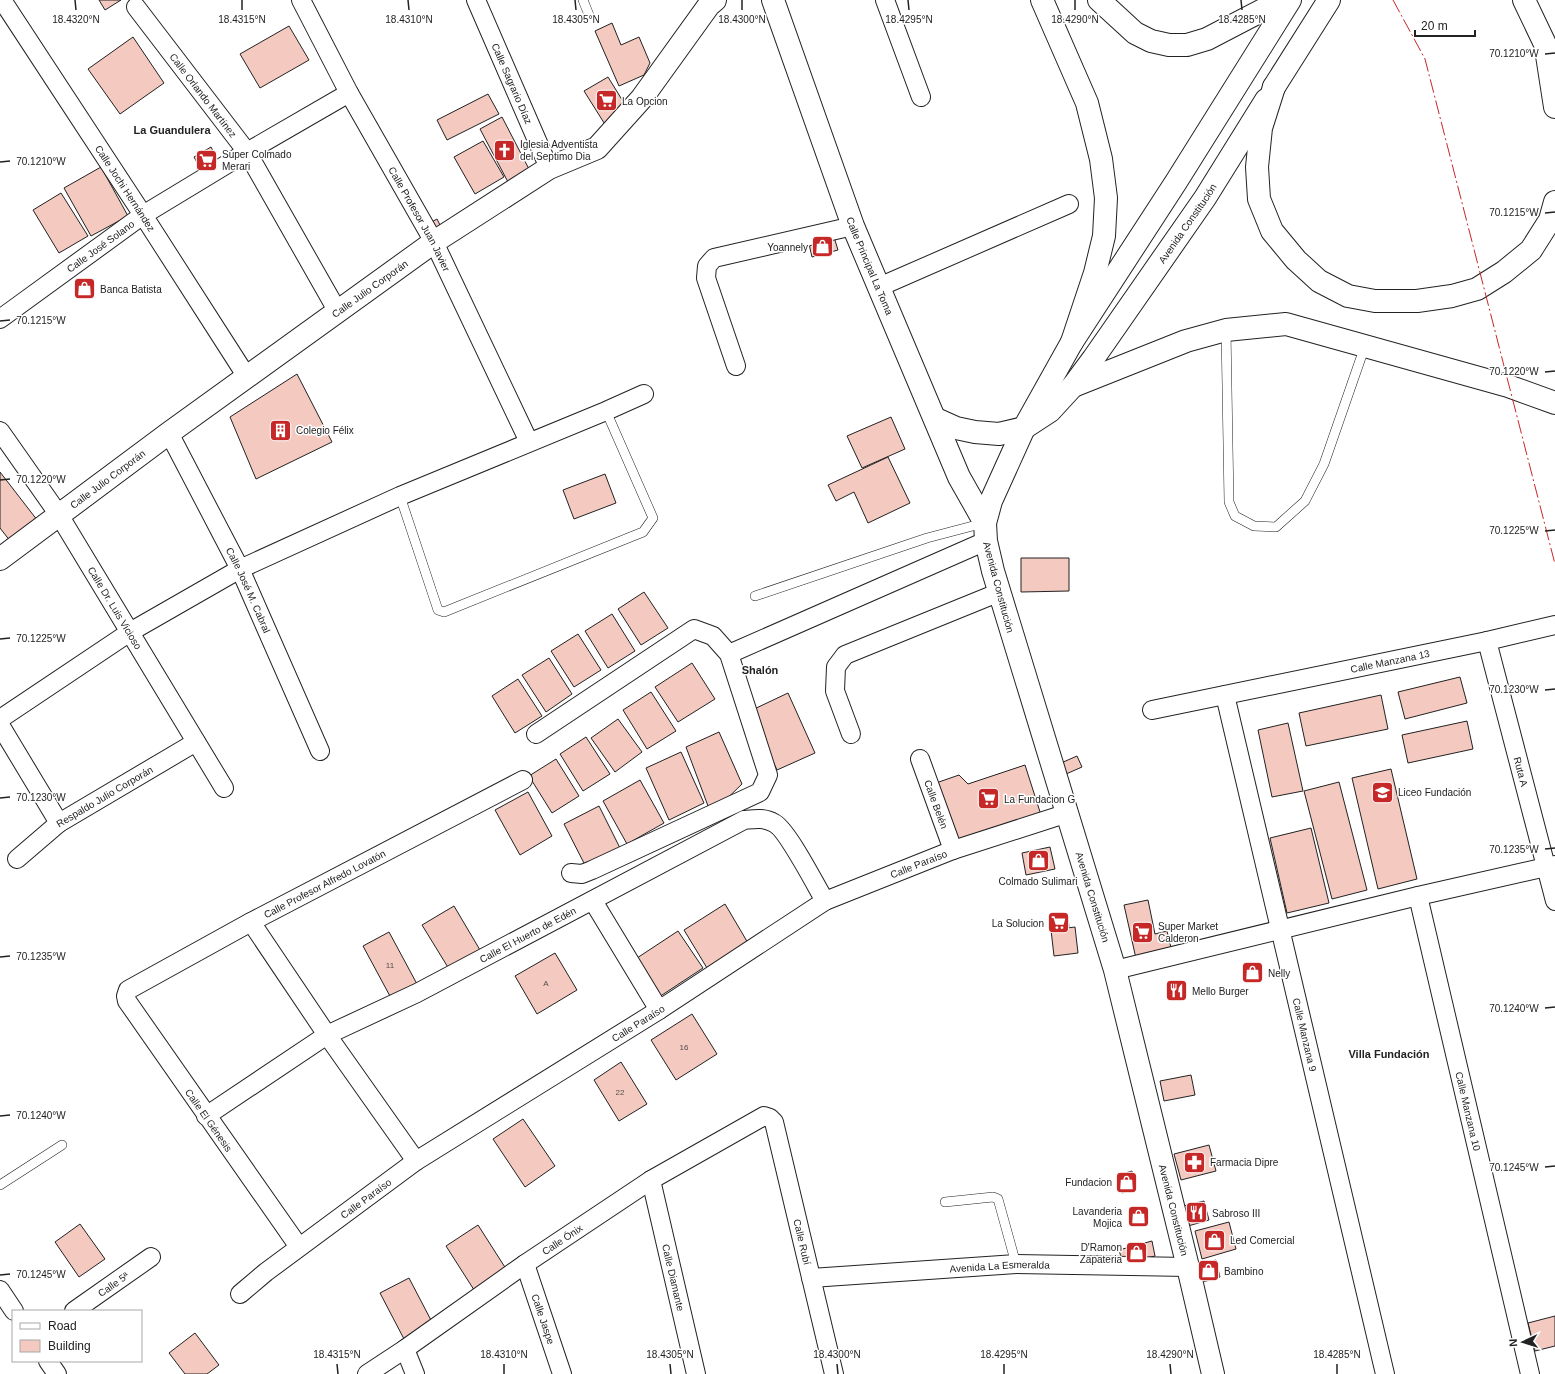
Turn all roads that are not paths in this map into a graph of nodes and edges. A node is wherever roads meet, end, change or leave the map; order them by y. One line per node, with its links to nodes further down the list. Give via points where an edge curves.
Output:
1 (2, 0): 26 (street, Calle Jochi Hernández)
2 (301, 0): 19 (street, Calle Profesor Juan Javier)
3 (476, 0): 23 (street, Calle Sagrario Díaz)
4 (583, 0): 15 (lane)
5 (715, 0): 23 (main road, Calle Julio Corporán, via 708,5 642,98 596,148)
6 (773, 0): 27 (main road, Calle Principal La Toma)
7 (885, 0): 20 (street)
8 (1042, 0): 33 (main road, via 1087,103 1101,159 1106,198 1104,236 1096,273)
9 (1099, 0): 10 (main road, via 1135,33 1151,41 1187,45 1207,39)
10 (1282, 0)
11 (1290, 0): 33 (main road)
12 (1329, 0): 18 (main road, Avenida Constitución)
13 (1524, 0): 16 (main road)
14 (136, 7): 22 (street, Calle Orlando Martínez)
15 (589, 15)
16 (1545, 42): 17 (main road); 21 (main road)
17 (1555, 65)
18 (1274, 87): 24 (main road, via 1261,128 1257,167 1259,200 1272,231 1296,260 1319,281 1348,296 1375,301 1417,301 1477,289 1504,272 1531,250 1550,220); 37 (main road, Avenida Constitución, via 1205,198)
19 (350, 93): 22 (street, Calle José Solano); 28 (street, Calle Profesor Juan Javier)
20 (921, 98)
21 (1555, 107)
22 (247, 152): 26 (street, Calle José Solano); 30 (street, Calle Orlando Martínez)
23 (549, 168): 28 (main road, Calle Julio Corporán)
24 (1555, 202)
25 (1069, 204): 29 (street)
26 (143, 215): 31 (street, Calle José Solano); 36 (street, Calle Jochi Hernández)
27 (853, 226): 29 (main road, Calle Principal La Toma); 35 (street, via 714,258 708,266 706,278)
28 (434, 242): 30 (main road, Calle Julio Corporán); 45 (street, Calle Profesor Juan Javier)
29 (879, 287): 41 (main road, Calle Principal La Toma)
30 (338, 312): 36 (main road, Calle Julio Corporán)
31 (0, 319)
32 (1226, 330): 34 (main road, via 1286,324); 34 (lane, via 1230,502 1235,516 1254,526 1276,526 1305,501 1324,464); 37 (main road, via 1186,341)
33 (1072, 342): 42 (main road)
34 (1365, 346): 39 (main road, via 1508,386)
35 (736, 366)
36 (247, 377): 44 (main road, Calle Julio Corporán)
37 (1073, 386): 42 (main road, Avenida Constitución, via 1050,411)
38 (644, 394): 40 (street)
39 (1555, 404)
40 (606, 412): 45 (street); 46 (lane, via 653,518 643,532 444,612 438,610)
41 (936, 419): 42 (main road, via 956,428 975,432 999,434); 48 (main road, Calle Principal La Toma)
42 (1024, 428): 48 (main road, via 991,501)
43 (0, 431): 47 (street, Calle Dr. Luis Vicioso)
44 (169, 433): 47 (main road, Calle Julio Corporán); 50 (street, Calle José M. Cabral)
45 (528, 442): 46 (street)
46 (400, 496): 50 (street)
47 (59, 515): 49 (main road, Calle Julio Corporán); 54 (street, Calle Dr. Luis Vicioso)
48 (986, 532): 51 (main road, Avenida Constitución); 52 (lane, via 927,538); 56 (street)
49 (0, 559)
50 (240, 569): 54 (street); 64 (street, Calle José M. Cabral)
51 (1000, 592): 62 (street, via 845,655 836,667 836,691); 68 (main road, Avenida Constitución)
52 (755, 596)
53 (1555, 625): 55 (street, Calle Manzana 13)
54 (130, 632): 59 (street); 63 (street, Calle Dr. Luis Vicioso)
55 (1488, 641): 57 (street, Calle Manzana 13); 72 (street, Ruta A)
56 (729, 654): 61 (street, via 713,636 694,629); 73 (street, via 768,775 760,792 592,870 582,874)
57 (1225, 695): 58 (street, Calle Manzana 13); 79 (street, Calle Manzana 9)
58 (1152, 710)
59 (0, 719)
60 (0, 724): 69 (street)
61 (536, 734)
62 (851, 734)
63 (196, 742): 67 (street, Calle Dr. Luis Vicioso); 69 (street, Respaldo Julio Corporán)
64 (320, 751)
65 (920, 758): 70 (street, Calle Belén)
66 (523, 780): 78 (street, Calle Profesor Alfredo Lovatón)
67 (224, 788)
68 (1068, 813): 70 (street, Calle Paraíso); 80 (main road, Avenida Constitución)
69 (59, 823): 71 (street, Respaldo Julio Corporán)
70 (953, 850): 76 (street, Calle Paraíso)
71 (17, 859)
72 (1551, 866): 74 (street); 77 (street, Ruta A)
73 (571, 873)
74 (1418, 896): 79 (street); 111 (street, Calle Manzana 10)
75 (593, 901): 76 (street, Calle El Huerto de Edén, via 744,820 757,818 775,823 786,834); 82 (street); 83 (street, Calle El Huerto de Edén, via 417,993)
76 (825, 901): 82 (street, Calle Paraíso)
77 (1555, 901)
78 (250, 922): 81 (street, Calle Profesor Alfredo Lovatón); 83 (street)
79 (1280, 929): 80 (street); 110 (street, Calle Manzana 9)
80 (1115, 970): 95 (main road, Avenida Constitución)
81 (128, 990): 84 (street, Calle El Génesis, via 127,1001)
82 (658, 1010): 87 (street, Calle Paraíso)
83 (327, 1035): 84 (street, Calle El Huerto de Edén); 87 (street)
84 (206, 1116): 91 (street, Calle El Génesis)
85 (764, 1116): 88 (street, Calle Ónix); 96 (street, Calle Rubí, via 774,1122)
86 (62, 1145): 89 (lane)
87 (416, 1161): 91 (street, Calle Paraíso)
88 (651, 1180): 93 (street, Calle Ónix); 107 (street, Calle Diamante)
89 (0, 1185)
90 (945, 1202): 94 (lane, via 993,1197 998,1199)
91 (299, 1247): 98 (street, Calle Paraíso)
92 (151, 1257): 100 (street, Calle 5ª)
93 (525, 1264): 101 (street, Calle Ónix); 106 (street, Calle Jaspe)
94 (1016, 1264): 95 (street, Avenida La Esmeralda); 96 (street, Avenida La Esmeralda)
95 (1188, 1267): 109 (main road, Avenida Constitución)
96 (811, 1278): 108 (street, Calle Rubí)
97 (0, 1290): 99 (street)
98 (240, 1294)
99 (13, 1310)
100 (75, 1310)
101 (405, 1349): 104 (street, Calle Ónix); 105 (street)
102 (49, 1362): 103 (street)
103 (57, 1374)
104 (367, 1374)
105 (415, 1374)
106 (562, 1374)
107 (696, 1374)
108 (834, 1374)
109 (1214, 1374)
110 (1385, 1374)
111 (1530, 1374)

